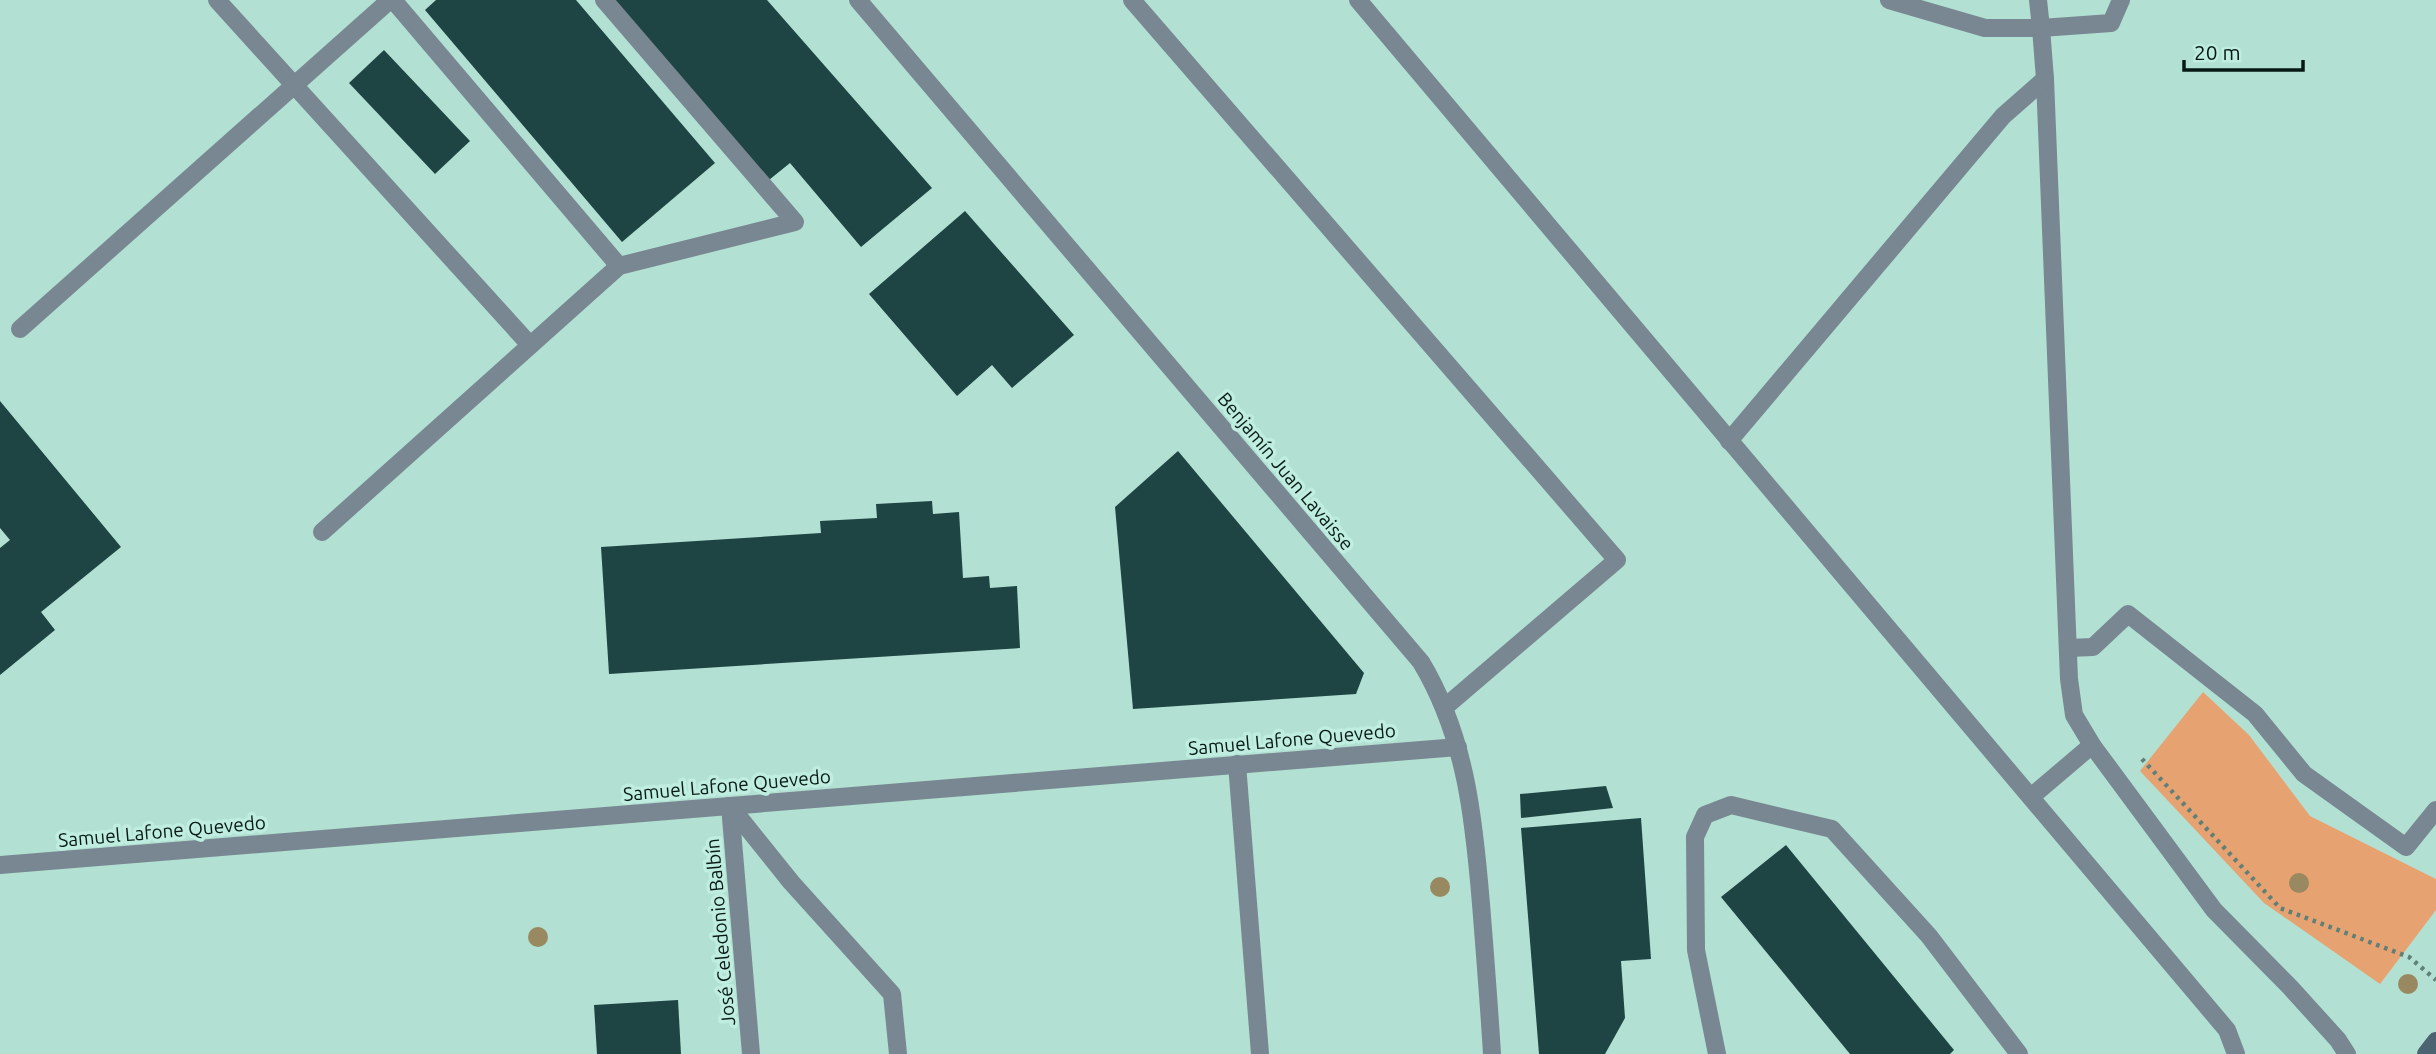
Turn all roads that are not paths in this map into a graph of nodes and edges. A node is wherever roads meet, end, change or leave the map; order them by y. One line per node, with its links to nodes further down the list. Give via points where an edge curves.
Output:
1 (217, 0): 12 (street)
2 (391, 0): 12 (street); 13 (street)
3 (604, 0): 13 (street, via 795,222)
4 (858, 0): 19 (street, Benjamín Juan Lavaisse, via 1421,662)
5 (1132, 0): 19 (street, via 1617,560)
6 (1358, 0): 16 (street)
7 (1889, 0): 10 (street, via 1985,28)
8 (2038, 0): 10 (street)
9 (2121, 0): 10 (street, via 2111,23)
10 (2041, 28): 11 (street)
11 (2045, 79): 16 (street, via 2003,116); 18 (street)
12 (294, 85): 14 (street); 15 (street)
13 (619, 266): 15 (street)
14 (20, 329)
15 (530, 345): 17 (street)
16 (1729, 440): 23 (street)
17 (322, 532)
18 (2068, 648): 20 (street, via 2074,715); 25 (street, via 2093,647 2128,614 2255,714 2305,774 2406,848)
19 (1445, 707): 21 (street, Benjamín Juan Lavaisse)
20 (2092, 745): 23 (street); 35 (street, via 2214,910 2290,987)
21 (1458, 747): 22 (street, Samuel Lafone Quevedo); 31 (street, Benjamín Juan Lavaisse, via 1475,831)
22 (1237, 764): 24 (street, Samuel Lafone Quevedo); 30 (street)
23 (2031, 797): 34 (street, via 2227,1030)
24 (730, 806): 26 (street, Samuel Lafone Quevedo); 28 (street, José Celedonio Balbín); 29 (street, via 892,994)
25 (2436, 810)
26 (0, 865)
27 (2436, 1041): 36 (main road)
28 (751, 1054)
29 (898, 1054)
30 (1260, 1054)
31 (1493, 1054)
32 (1717, 1054): 33 (street, via 1696,950 1695,837 1705,815 1731,805 1832,830 1929,936)
33 (2019, 1054)
34 (2236, 1054)
35 (2347, 1054)
36 (2426, 1054)

